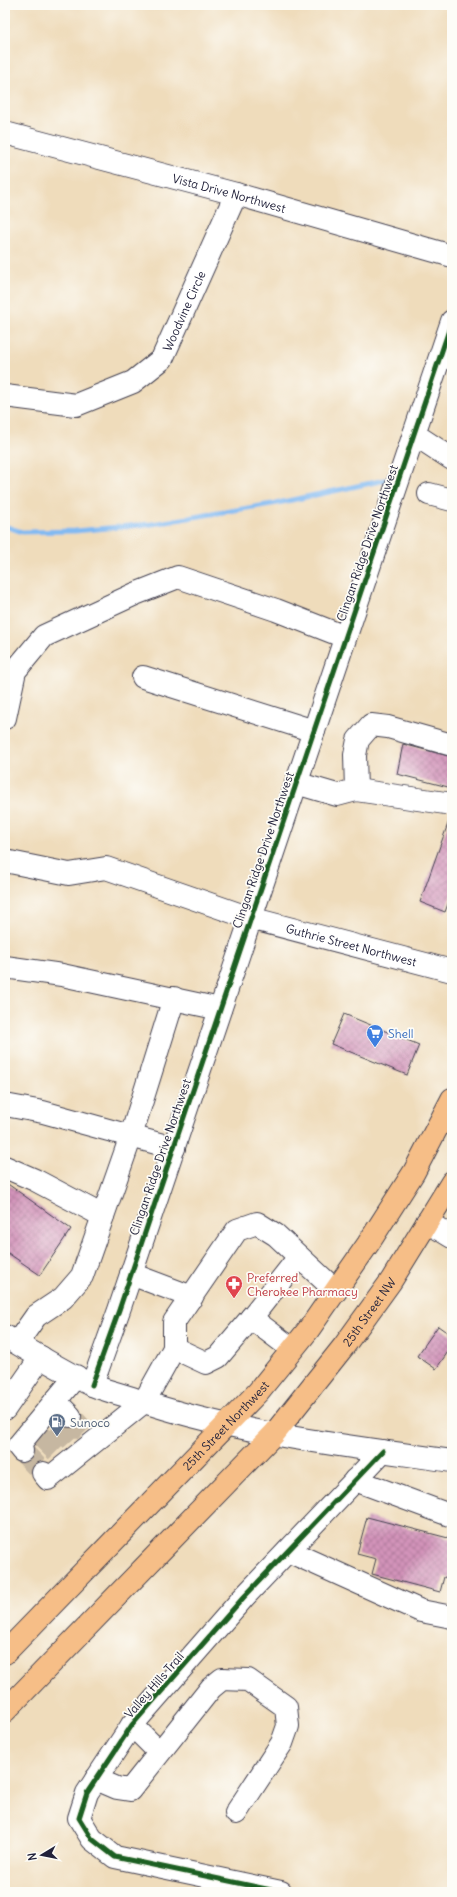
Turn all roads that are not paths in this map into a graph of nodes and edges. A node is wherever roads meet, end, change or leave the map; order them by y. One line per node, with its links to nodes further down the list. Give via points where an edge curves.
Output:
1 (5, 133): 2 (street, Vista Drive Northwest)
2 (236, 194): 3 (street, Vista Drive Northwest); 5 (street, Woodvine Circle, via 162,359 133,382 76,405)
3 (452, 256)
4 (452, 321): 6 (street, Clingan Ridge Drive Northwest)
5 (5, 396)
6 (414, 434): 7 (street); 10 (street, Clingan Ridge Drive Northwest)
7 (452, 459)
8 (429, 494): 9 (street)
9 (452, 500)
10 (345, 637): 12 (street, via 276,610 178,578 135,594 44,636 15,671); 13 (street, Clingan Ridge Drive Northwest)
11 (143, 677): 13 (street)
12 (5, 718)
13 (314, 730): 15 (street, Clingan Ridge Drive Northwest)
14 (452, 745): 16 (street, via 388,727 371,725 358,740 355,755)
15 (296, 783): 16 (street, via 337,795); 19 (street, Clingan Ridge Drive Northwest)
16 (356, 790): 17 (street)
17 (452, 804)
18 (5, 861): 19 (street, Guthrie Street Northwest, via 69,874 106,868)
19 (250, 918): 21 (street, Guthrie Street Northwest); 23 (street, Clingan Ridge Drive Northwest)
20 (5, 967): 22 (street, via 62,975)
21 (452, 972)
22 (174, 998): 23 (street); 26 (street)
23 (220, 1009): 27 (street, Clingan Ridge Drive Northwest)
24 (452, 1099): 35 (highway, 25th Street Northwest, via 414,1172)
25 (5, 1105): 26 (street, via 43,1112)
26 (132, 1136): 27 (street); 30 (street)
27 (174, 1148): 34 (street, Clingan Ridge Drive Northwest)
28 (5, 1167): 30 (street)
29 (452, 1182): 31 (highway, 25th Street NW)
30 (103, 1216): 38 (street, via 82,1276 63,1298 36,1316)
31 (427, 1222): 32 (street); 46 (highway, 25th Street NW, via 391,1281)
32 (452, 1237)
33 (299, 1256): 35 (street); 36 (street, via 276,1235 257,1223 237,1230); 37 (street)
34 (131, 1274): 36 (street); 42 (street, Clingan Ridge Drive Northwest)
35 (336, 1291): 40 (highway, 25th Street Northwest)
36 (192, 1297): 39 (street, via 174,1322)
37 (251, 1318): 39 (street, via 218,1357 206,1363); 40 (street)
38 (11, 1340): 41 (street)
39 (174, 1348): 43 (street)
40 (292, 1349): 45 (highway, 25th Street Northwest)
41 (41, 1357): 42 (street); 44 (street)
42 (84, 1380): 43 (street); 47 (street, via 51,1419 18,1446)
43 (144, 1402): 45 (street); 50 (street, via 78,1449 48,1479)
44 (6, 1405)
45 (228, 1425): 46 (street); 55 (highway, 25th Street Northwest)
46 (274, 1434): 48 (street); 56 (highway)
47 (22, 1451)
48 (383, 1451): 49 (street); 51 (street, Valley Hills Trail)
49 (452, 1461)
50 (43, 1473)
51 (355, 1480): 52 (street); 53 (street, Valley Hills Trail)
52 (452, 1516)
53 (288, 1551): 54 (street, via 421,1611); 57 (street, Valley Hills Trail, via 243,1598)
54 (452, 1617)
55 (8, 1647)
56 (5, 1711)
57 (132, 1725): 58 (street); 59 (street, Valley Hills Trail)
58 (159, 1752): 59 (street, via 130,1790 117,1788); 60 (street, via 207,1692 222,1679 248,1680 286,1707 288,1726 282,1742)
59 (96, 1779): 61 (street, Valley Hills Trail, via 87,1793 79,1818 92,1839 115,1857)
60 (236, 1813)
61 (281, 1892)

